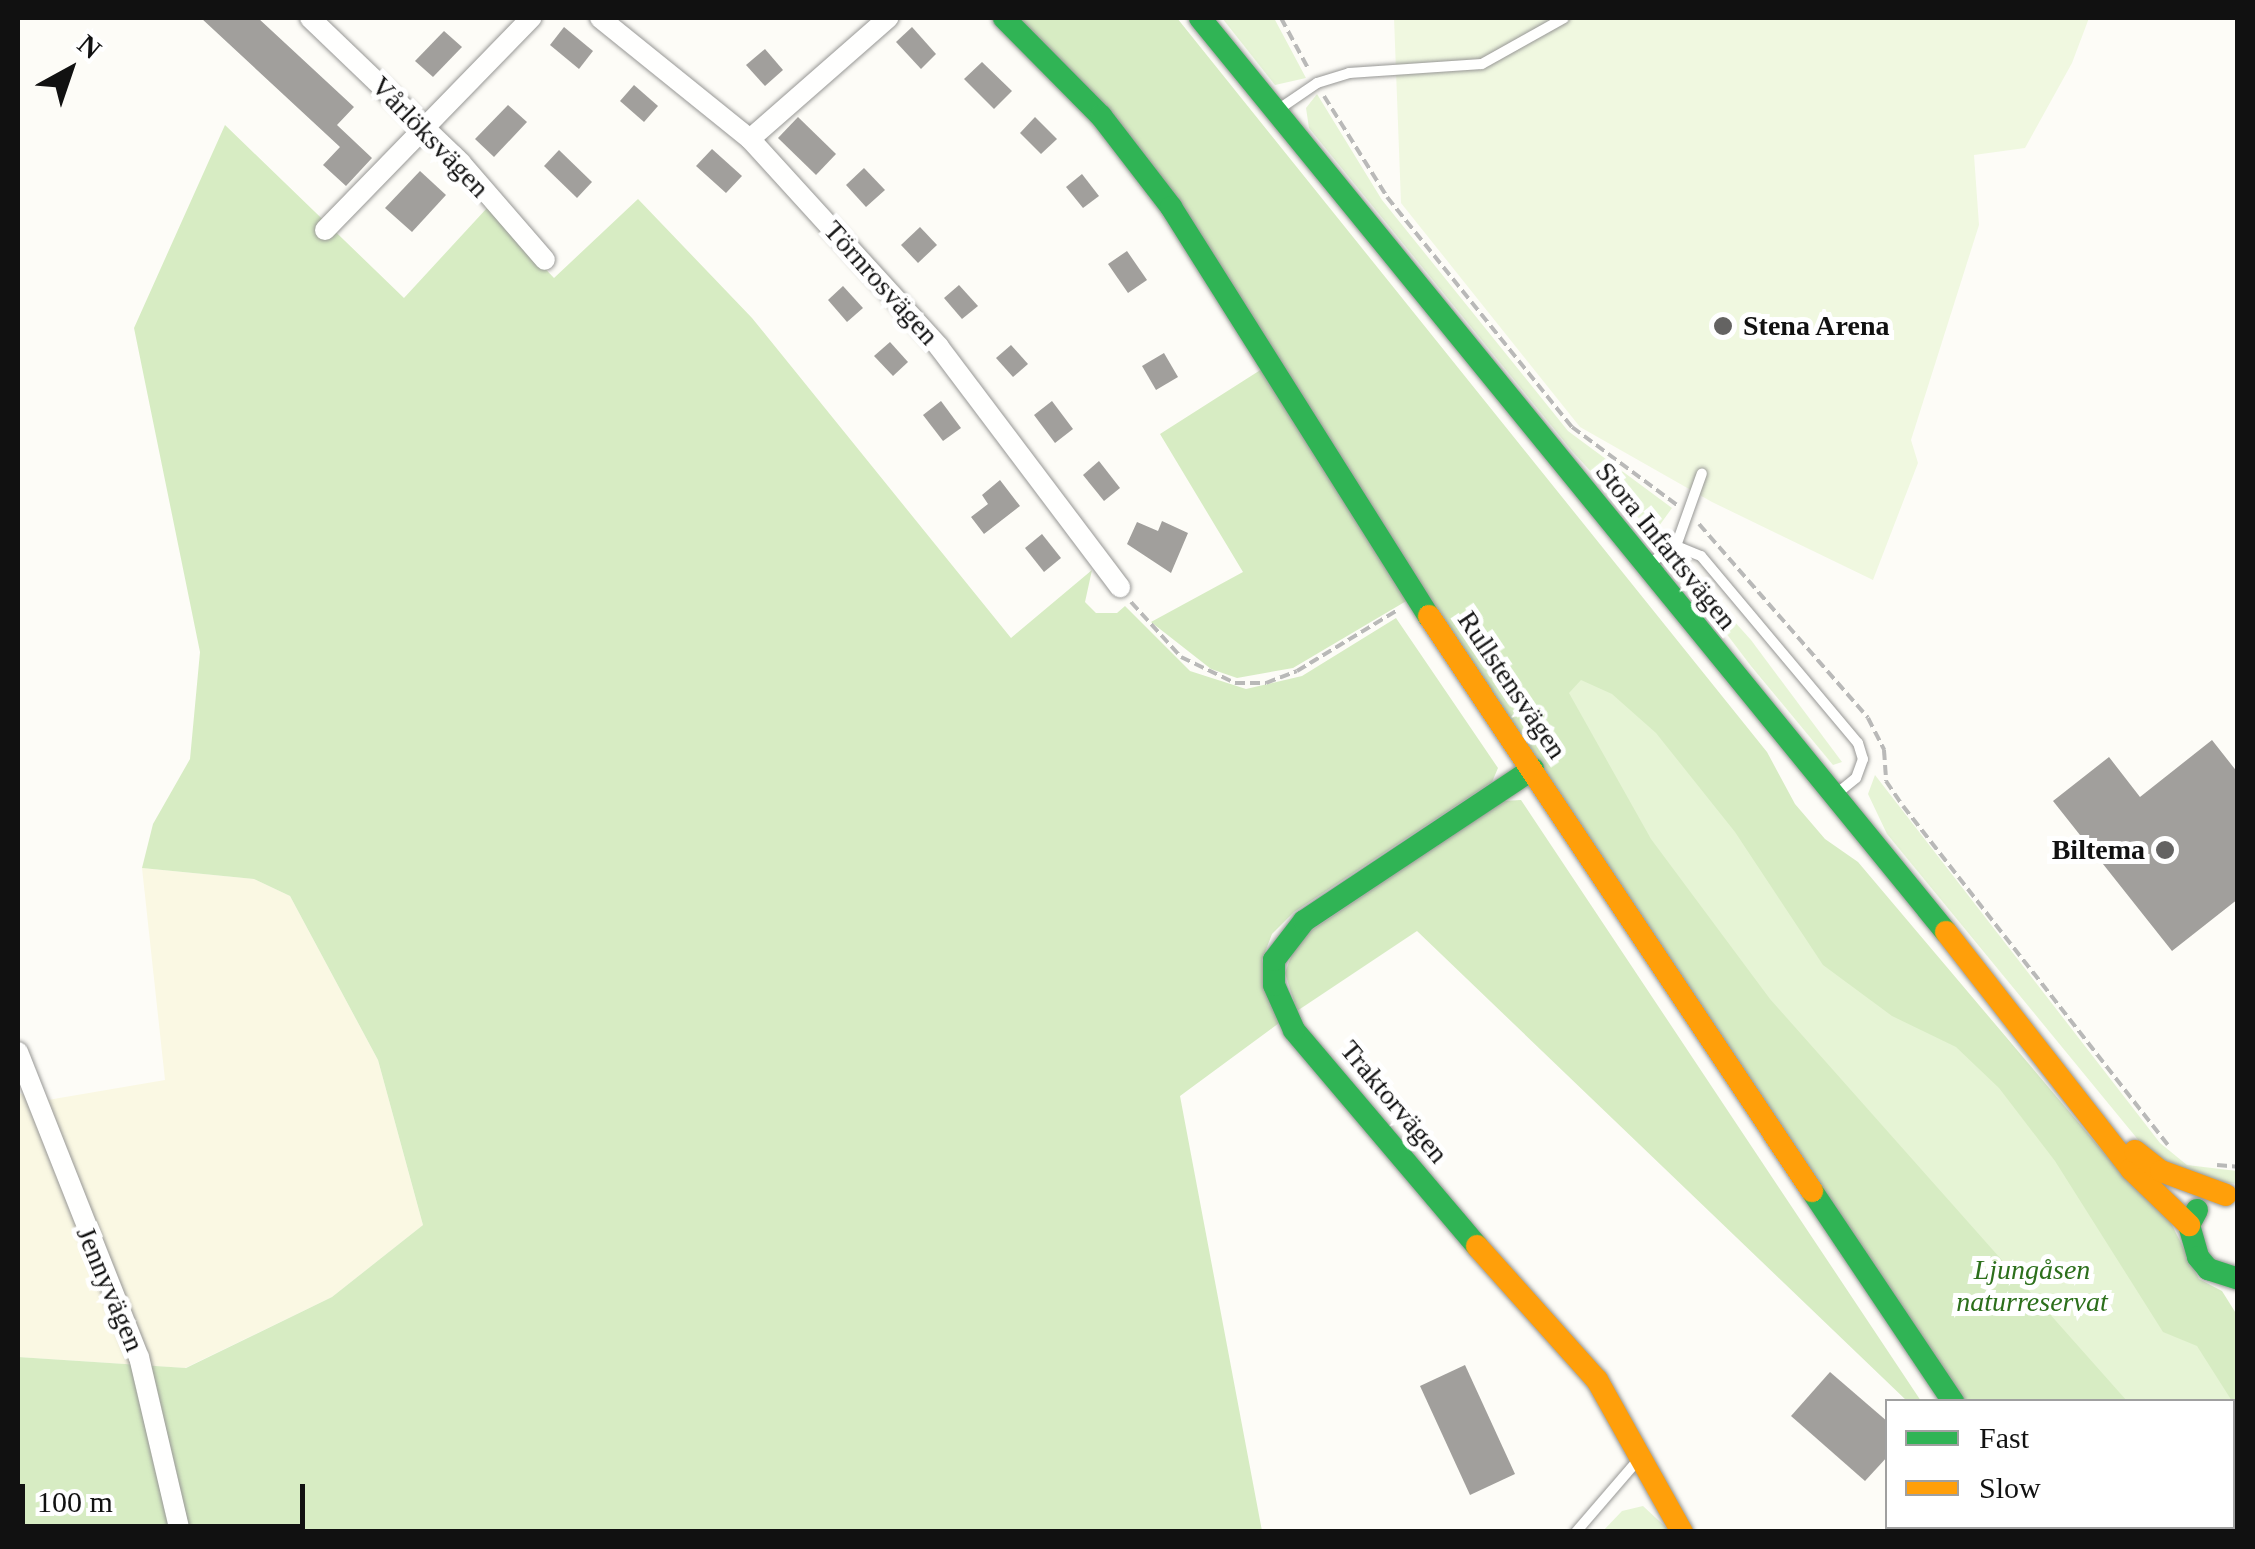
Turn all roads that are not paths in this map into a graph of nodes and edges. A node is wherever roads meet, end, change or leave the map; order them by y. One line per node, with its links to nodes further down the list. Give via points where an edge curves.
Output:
1 (310, 18): 9 (street, Vårlöksvägen)
2 (532, 18): 9 (street)
3 (600, 18): 10 (street, Törnrosvägen)
4 (888, 18): 10 (street)
5 (1004, 18): 17 (street, Rullstensvägen, via 1101,116 1161,194)
6 (1200, 18): 8 (street, Stora Infartsvägen)
7 (1564, 18): 8 (lane, via 1482,64 1349,74 1317,84)
8 (1274, 113): 15 (street, Stora Infartsvägen)
9 (424, 126): 11 (street); 12 (street, Vårlöksvägen)
10 (750, 139): 16 (street, Törnrosvägen, via 939,347)
11 (325, 230)
12 (546, 260)
13 (1702, 474): 14 (lane)
14 (1676, 546): 15 (lane); 18 (lane, via 1700,556 1726,584 1858,743 1856,778)
15 (1644, 568): 18 (street, Stora Infartsvägen)
16 (1120, 587)
17 (1533, 769): 25 (street, Rullstensvägen); 26 (street, Traktorvägen, via 1304,921 1274,960 1274,985 1294,1030 1597,1380)
18 (1834, 796): 20 (street, Stora Infartsvägen)
19 (18, 1052): 27 (street, Jennyvägen, via 139,1356)
20 (2090, 1108): 21 (street, Stora Infartsvägen, via 2161,1171); 22 (street, Stora Infartsvägen, via 2131,1169)
21 (2232, 1196): 22 (street, via 2203,1204)
22 (2189, 1225): 23 (street, Stora Infartsvägen, via 2198,1257)
23 (2230, 1278): 24 (street)
24 (2238, 1295)
25 (1950, 1399)
26 (1644, 1454): 28 (lane); 29 (street, Traktorvägen)
27 (180, 1532)
28 (1576, 1532)
29 (1682, 1532)

